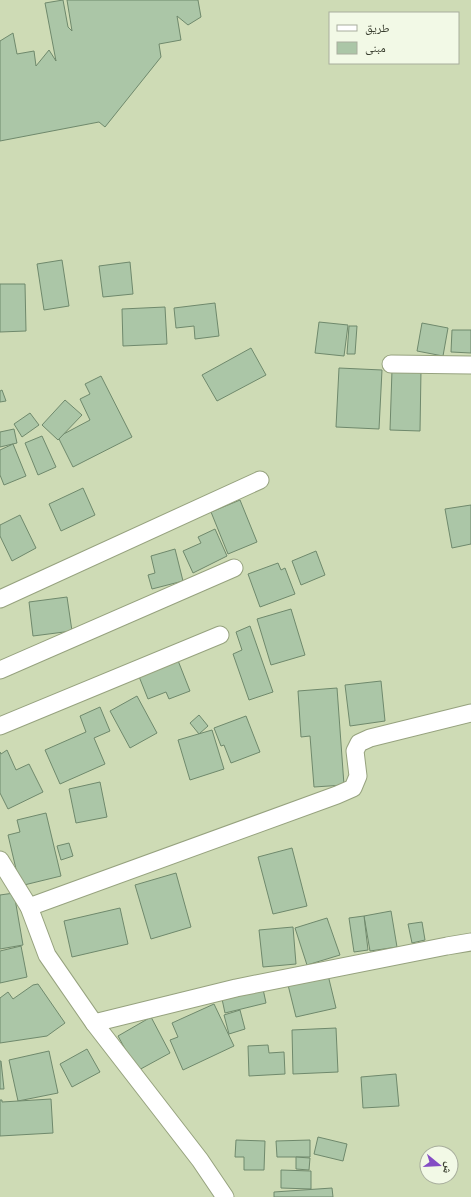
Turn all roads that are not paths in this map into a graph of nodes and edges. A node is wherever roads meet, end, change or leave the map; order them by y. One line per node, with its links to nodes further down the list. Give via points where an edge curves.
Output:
1 (391, 364): 2 (street)
2 (471, 365)
3 (260, 480): 5 (street)
4 (234, 568): 7 (street)
5 (0, 599)
6 (220, 635): 9 (street)
7 (0, 670)
8 (471, 713): 11 (street, via 359,743 355,751 358,776 352,788 337,795)
9 (0, 726)
10 (0, 860): 11 (street)
11 (29, 907): 13 (street, via 47,955)
12 (471, 942): 13 (street, via 236,988)
13 (94, 1023): 14 (street, via 200,1160)
14 (225, 1197)

